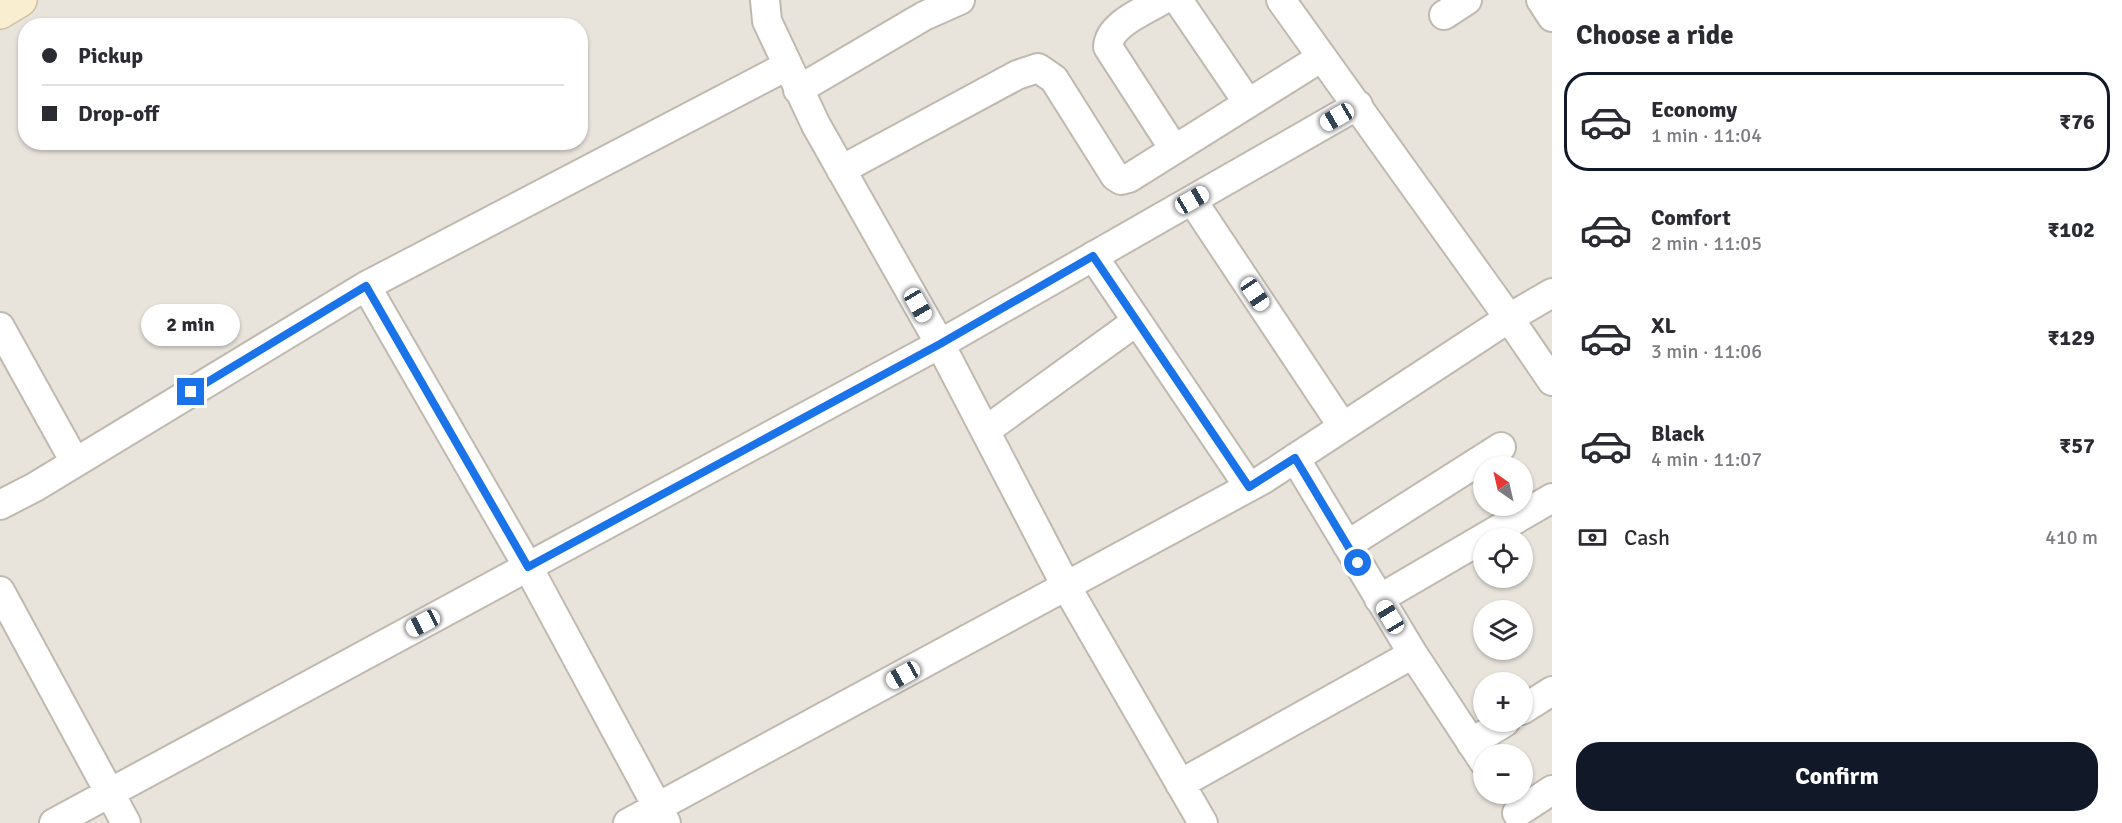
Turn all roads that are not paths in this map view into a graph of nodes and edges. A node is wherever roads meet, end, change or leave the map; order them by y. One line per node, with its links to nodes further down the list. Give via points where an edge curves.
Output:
1 (20, 0): 9 (street)
2 (765, 0): 12 (street, via 767,21)
3 (960, 0): 8 (street)
4 (1162, 0): 15 (street, via 1120,26 1109,39 1108,47)
5 (1178, 0): 13 (street)
6 (1281, 0): 11 (street)
7 (1541, 0): 10 (street)
8 (920, 8): 12 (street)
9 (0, 12)
10 (1552, 17)
11 (1323, 57): 13 (street); 14 (street)
12 (792, 78): 16 (street); 19 (street)
13 (1248, 103): 15 (street)
14 (1358, 105): 17 (street); 21 (street)
15 (1174, 149): 16 (street, via 1120,180 1053,79 1038,68 1017,75)
16 (841, 170): 24 (street)
17 (1192, 200): 18 (street); 26 (street)
18 (1093, 256): 22 (street); 24 (street)
19 (366, 286): 30 (street); 35 (street)
20 (1552, 293): 21 (street)
21 (1509, 318): 25 (street); 26 (street)
22 (1137, 321): 27 (street); 31 (street)
23 (0, 327): 30 (street)
24 (940, 344): 27 (street); 35 (street)
25 (1552, 381)
26 (1343, 427): 29 (street)
27 (985, 431): 36 (street)
28 (1501, 447): 34 (street)
29 (1295, 458): 31 (street); 34 (street)
30 (75, 462): 33 (street)
31 (1249, 487): 36 (street)
32 (1552, 498): 38 (street)
33 (0, 505)
34 (1347, 545): 38 (street)
35 (528, 567): 47 (street); 49 (street)
36 (1066, 586): 45 (street); 49 (street)
37 (0, 591): 47 (street)
38 (1379, 599): 39 (street)
39 (1413, 654): 44 (street); 45 (street)
40 (1552, 691): 41 (street)
41 (1533, 703)
42 (1496, 732): 43 (street)
43 (1485, 744)
44 (1473, 747)
45 (1180, 784): 53 (street)
46 (1552, 790): 48 (street)
47 (109, 793): 50 (street); 51 (street)
48 (1515, 810)
49 (661, 815): 52 (street)
50 (54, 823)
51 (126, 823)
52 (628, 823)
53 (1203, 823)

